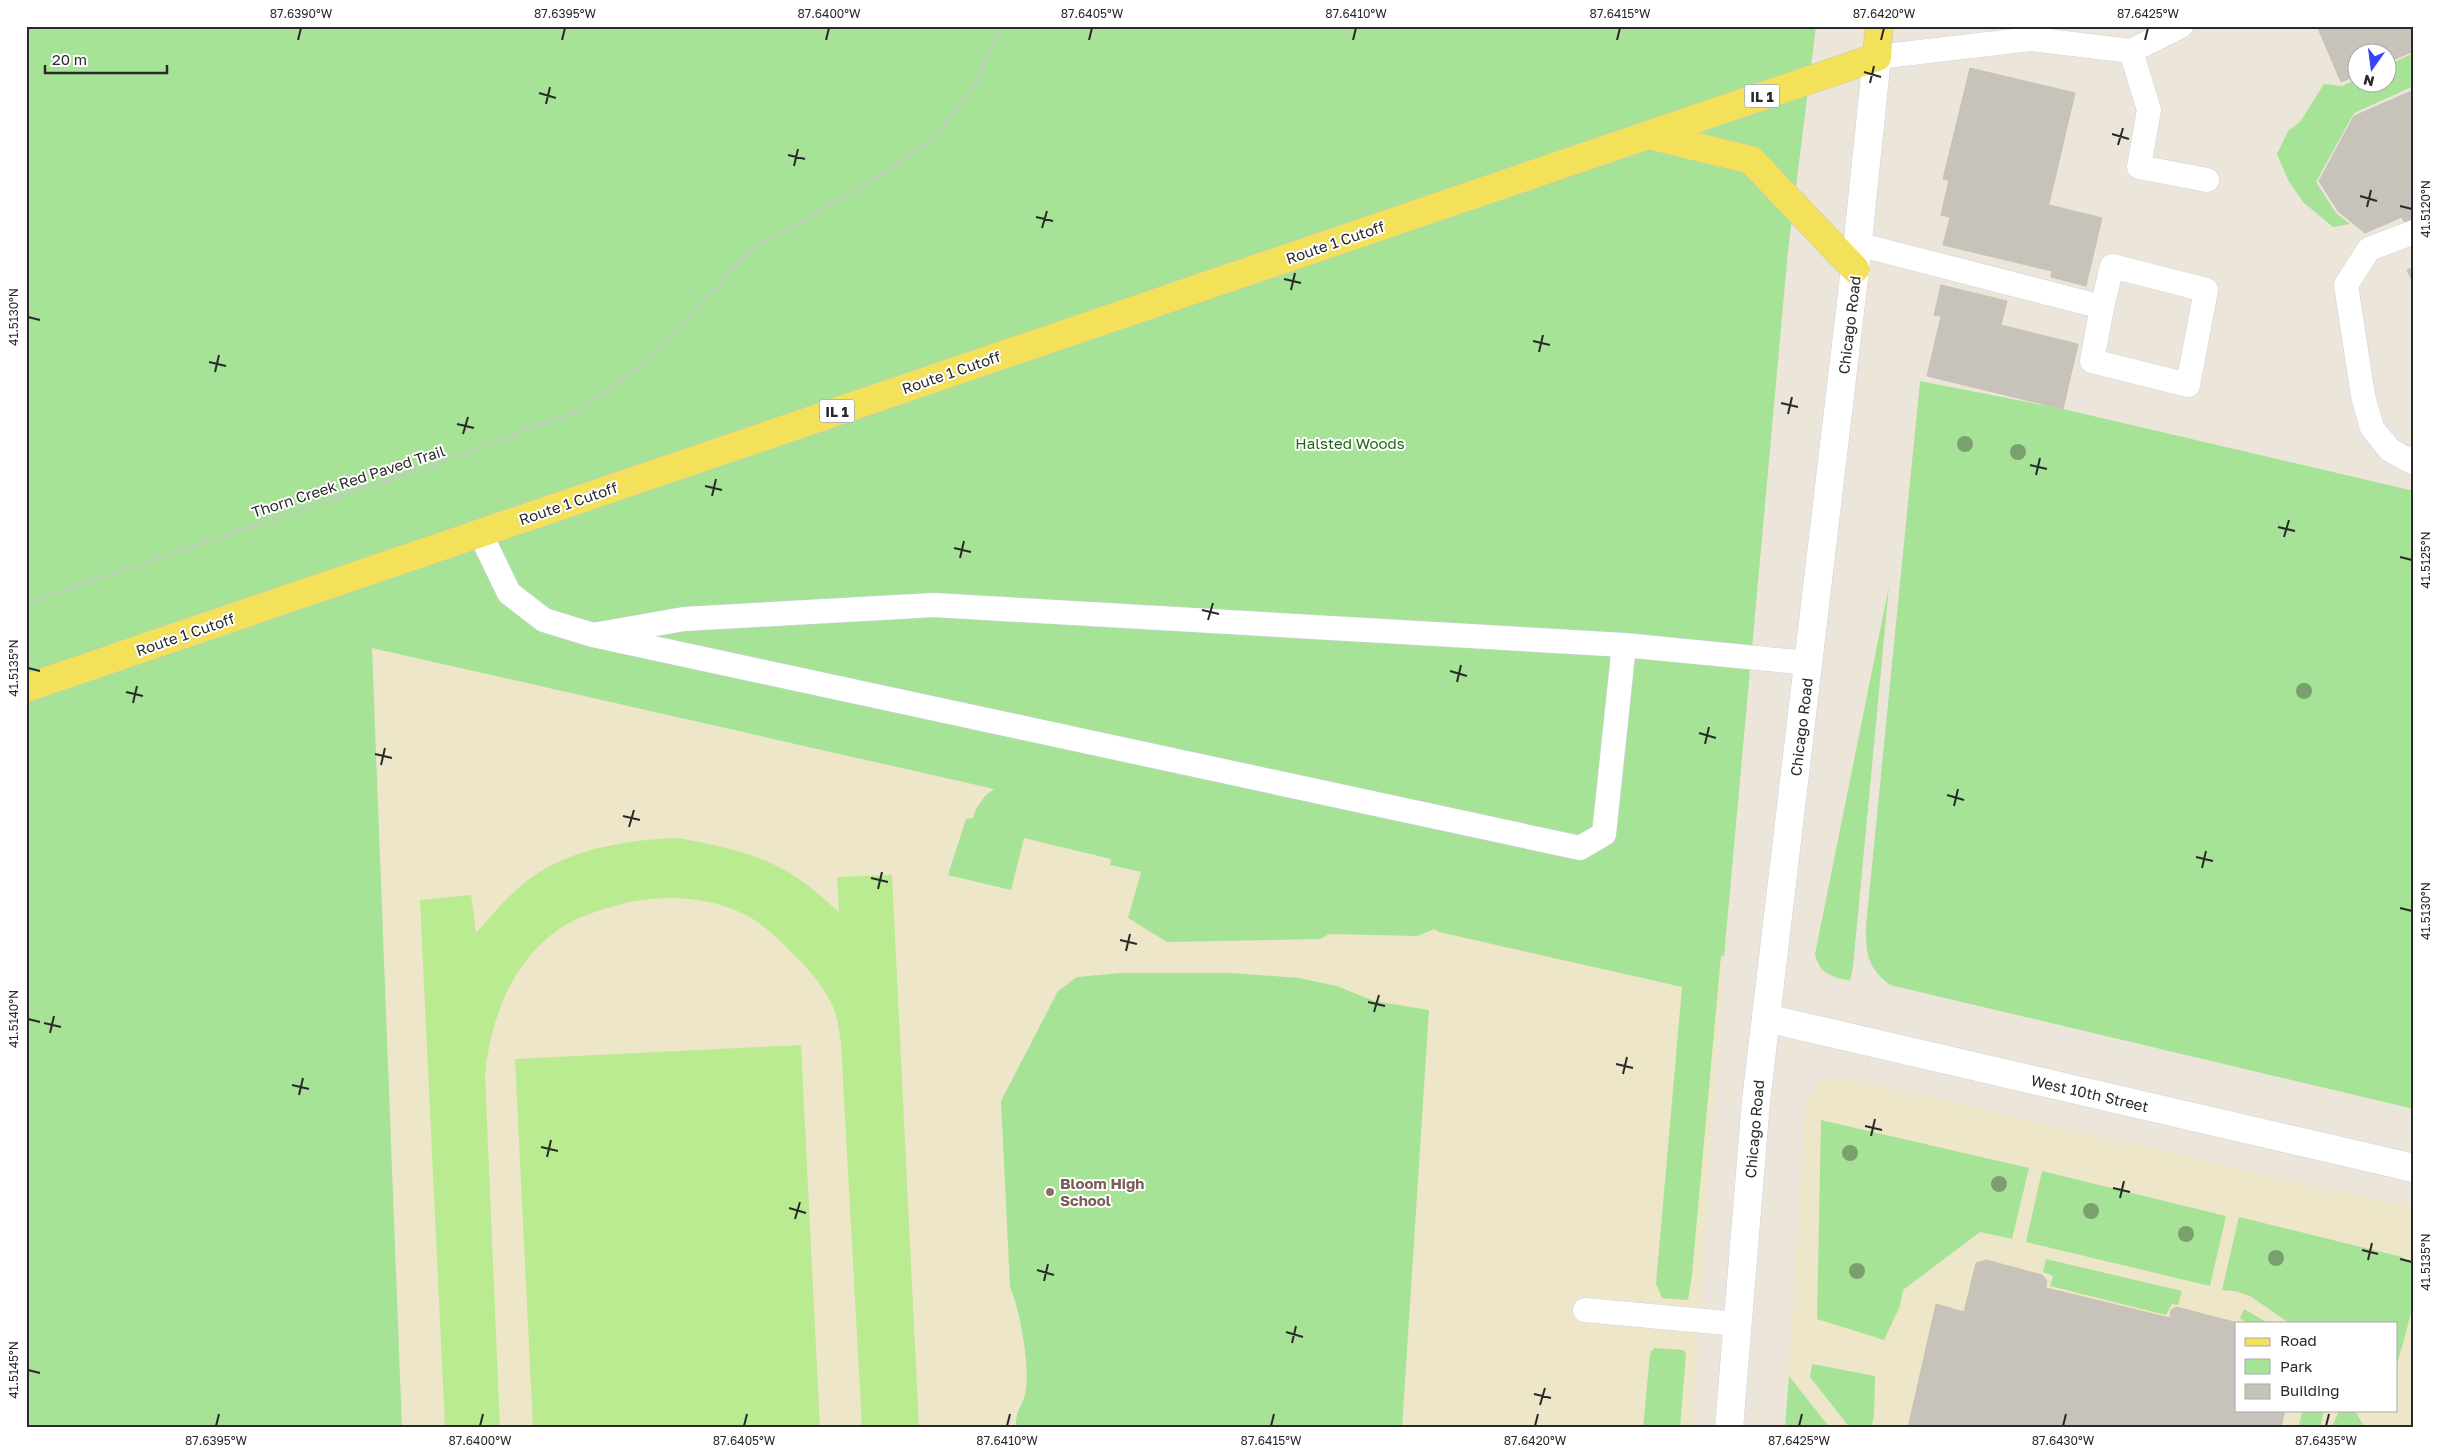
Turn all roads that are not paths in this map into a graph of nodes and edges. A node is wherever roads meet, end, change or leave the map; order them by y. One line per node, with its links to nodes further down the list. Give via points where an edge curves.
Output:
1 (1879, 26): 5 (main road, Chicago Road)
2 (2181, 26): 4 (lane)
3 (2033, 32): 4 (lane); 5 (lane)
4 (2131, 51): 7 (lane, via 2149,110 2139,166)
5 (1876, 57): 6 (main road, Route 1 Cutoff / IL 1); 9 (street, Chicago Road)
6 (1648, 135): 9 (main road, via 1750,160); 12 (main road, Route 1 Cutoff / IL 1)
7 (2206, 180)
8 (2414, 232): 11 (lane, via 2369,249 2346,285 2363,396 2372,428 2390,450)
9 (1856, 256): 10 (lane); 15 (street, Chicago Road)
10 (2102, 307): 10 (lane, via 2112,266 2206,290 2188,385 2092,361)
11 (2414, 464)
12 (480, 533): 13 (lane, via 509,593 544,620); 16 (main road, Route 1 Cutoff / IL 1)
13 (593, 635): 14 (lane, via 684,619 934,605); 14 (lane, via 1580,848 1604,834)
14 (1624, 645): 15 (lane)
15 (1808, 663): 17 (street, Chicago Road)
16 (26, 688)
17 (1766, 1018): 18 (street, West 10th Street); 20 (street, Chicago Road)
18 (2414, 1168)
19 (1585, 1310): 20 (lane)
20 (1737, 1324): 21 (street, Chicago Road)
21 (1729, 1428)

